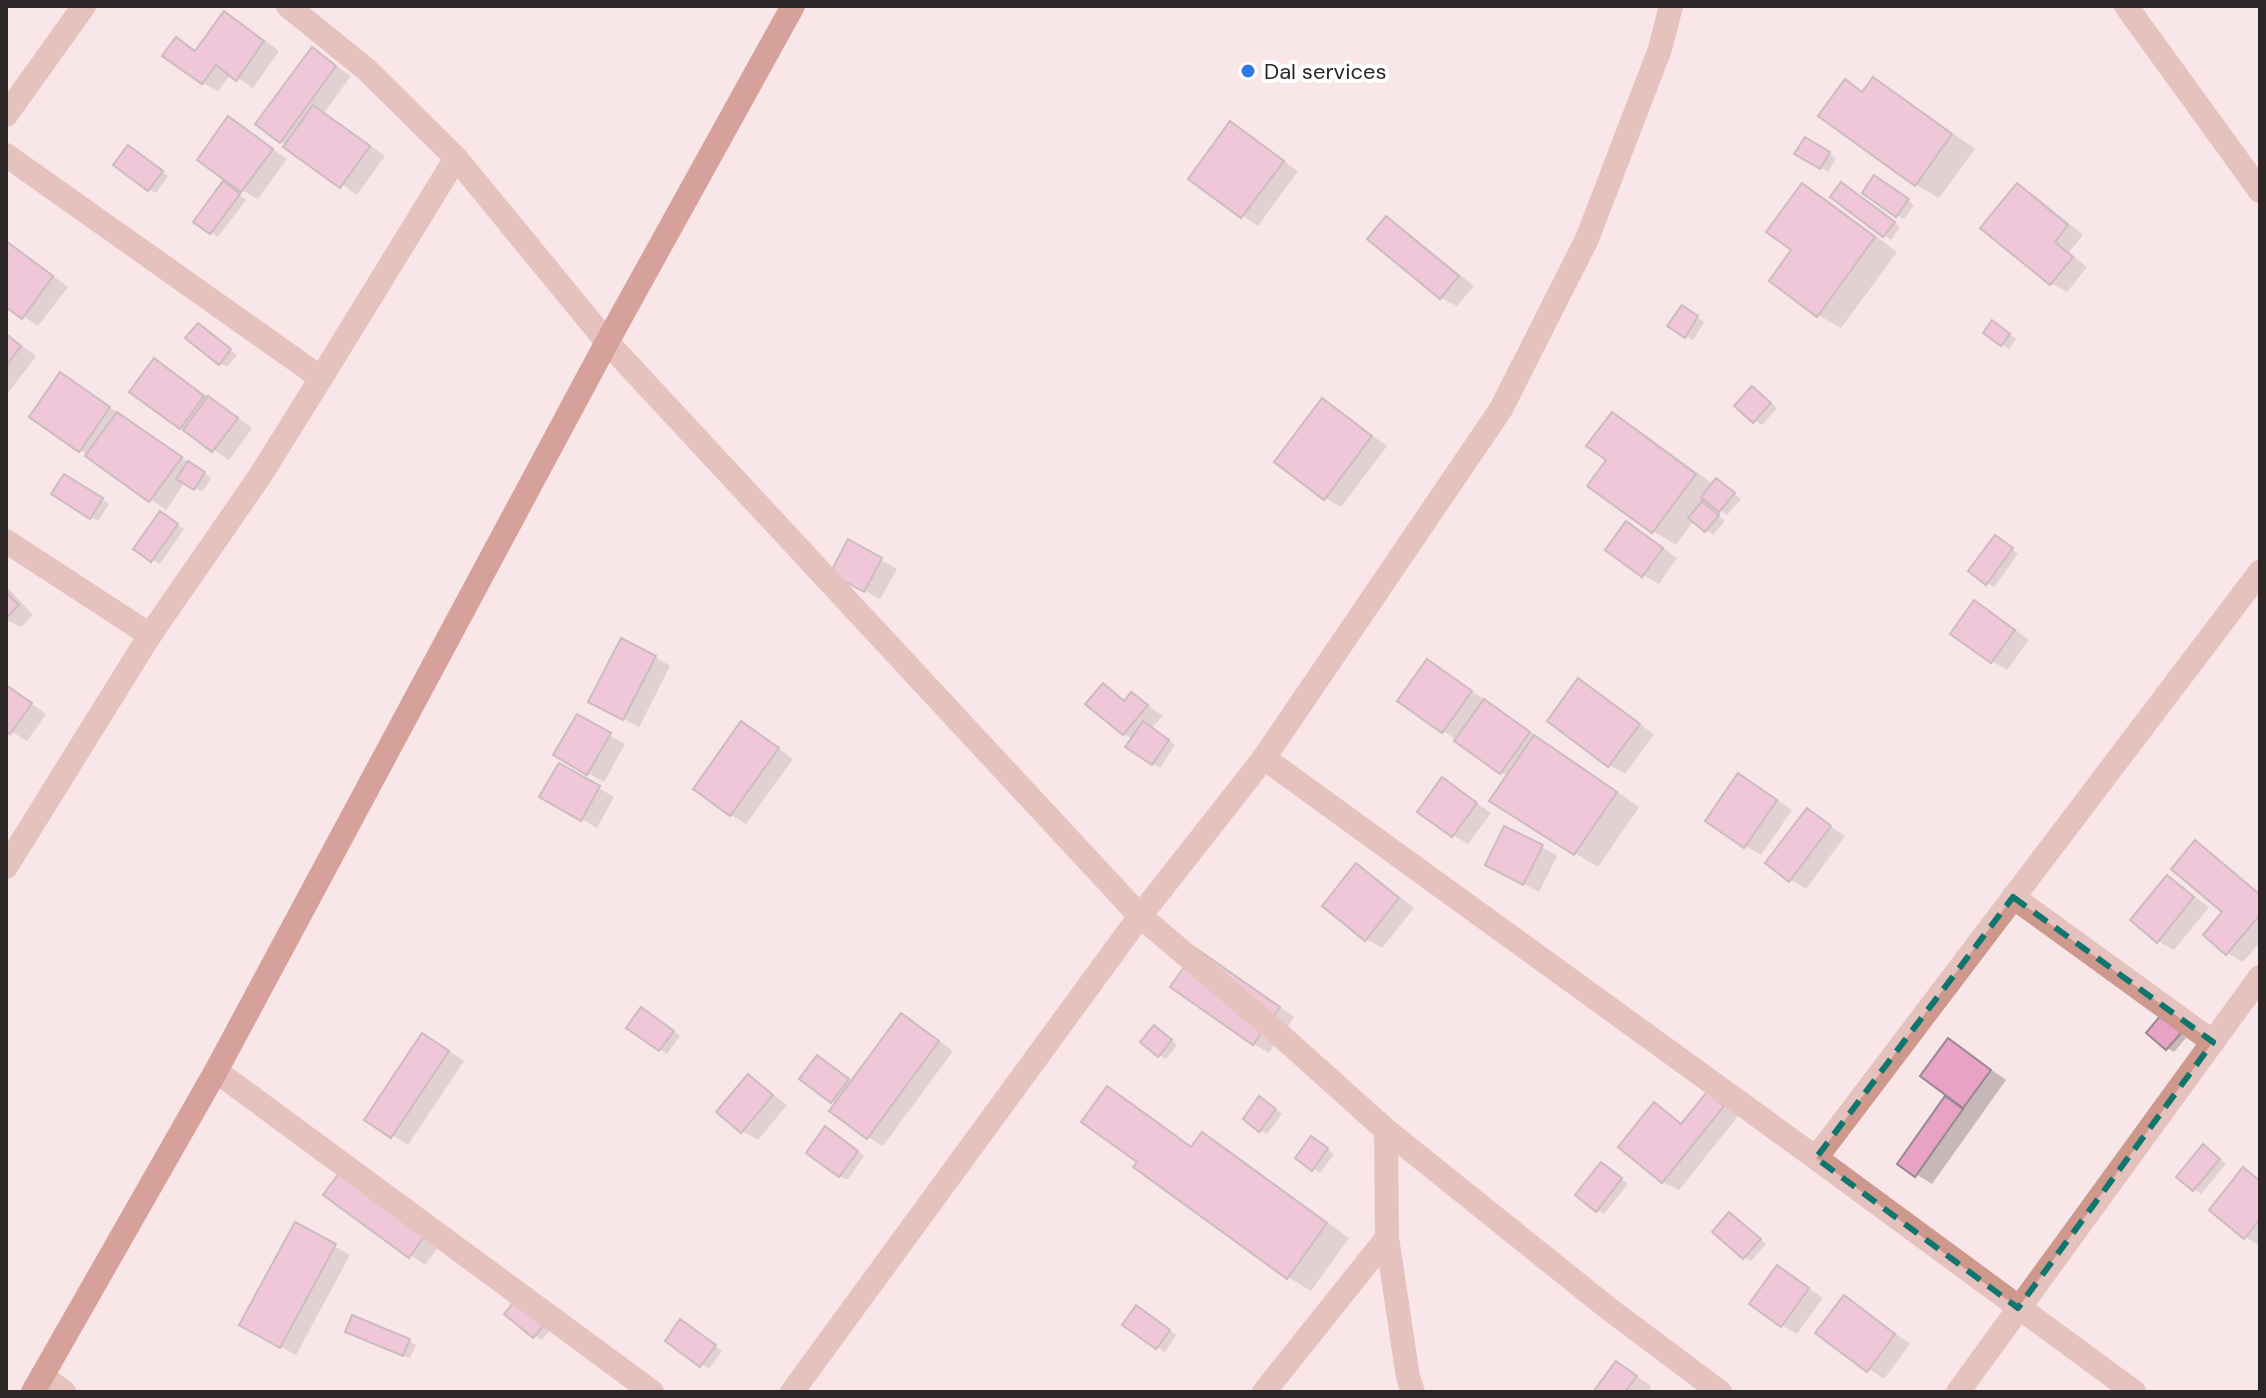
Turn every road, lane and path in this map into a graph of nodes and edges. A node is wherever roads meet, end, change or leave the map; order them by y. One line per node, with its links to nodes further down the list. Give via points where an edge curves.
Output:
1 (84, 6): 6 (street)
2 (288, 6): 8 (street, via 367,70)
3 (793, 6): 10 (main road)
4 (1671, 6): 15 (street, via 1660,49 1587,239 1501,409)
5 (2126, 6): 9 (street)
6 (6, 115)
7 (6, 155): 11 (street)
8 (456, 158): 10 (street); 11 (street)
9 (2260, 191)
10 (607, 342): 18 (street); 21 (main road)
11 (321, 378): 14 (street)
12 (6, 541): 14 (street)
13 (2260, 572): 17 (street)
14 (150, 635): 16 (street)
15 (1264, 758): 18 (street); 23 (street)
16 (6, 867)
17 (2013, 897): 20 (street); 23 (street)
18 (1140, 916): 22 (street); 29 (street)
19 (2260, 977): 20 (street)
20 (2213, 1042): 25 (street)
21 (216, 1071): 26 (main road); 28 (street)
22 (1386, 1130): 24 (street); 32 (street)
23 (1816, 1158): 25 (street)
24 (1387, 1238): 30 (street); 31 (street)
25 (2018, 1308): 33 (street); 34 (street)
26 (37, 1384): 27 (street)
27 (64, 1392)
28 (652, 1392)
29 (792, 1392)
30 (1264, 1392)
31 (1413, 1392)
32 (1720, 1392)
33 (1958, 1392)
34 (2134, 1392)

